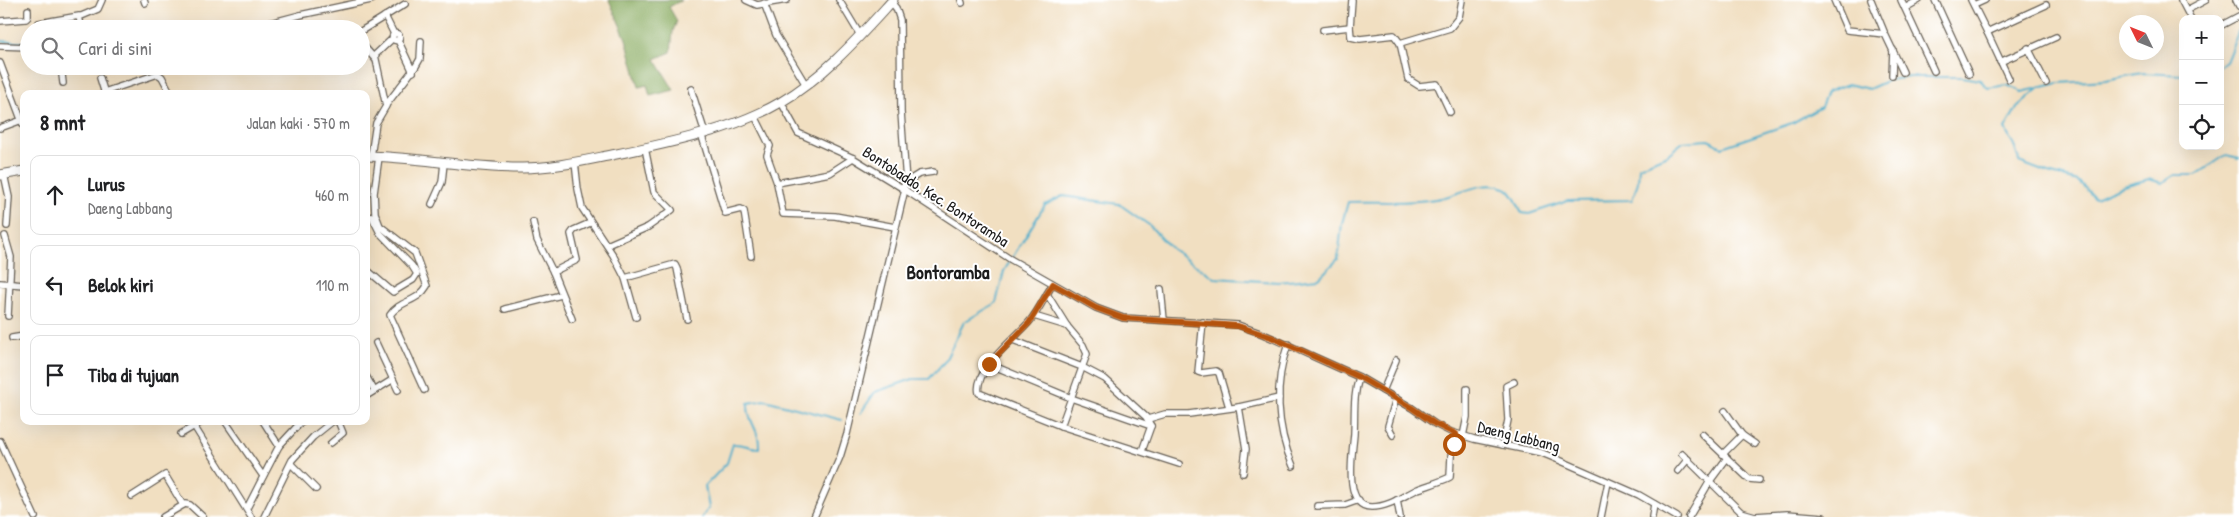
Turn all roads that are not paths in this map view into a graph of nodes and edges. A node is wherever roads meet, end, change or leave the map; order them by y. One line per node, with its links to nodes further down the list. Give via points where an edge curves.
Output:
1 (102, 0): 27 (street, via 98,9)
2 (371, 0): 32 (street)
3 (746, 0): 18 (street, via 754,4)
4 (787, 0): 18 (street)
5 (839, 0): 40 (street)
6 (1352, 0): 36 (street)
7 (1462, 0): 44 (street, via 1459,17 1450,28)
8 (1834, 0): 39 (street, via 1847,30)
9 (1870, 0): 39 (street)
10 (1901, 0): 23 (street)
11 (1919, 0): 23 (street)
12 (1934, 0): 56 (street)
13 (1985, 0): 19 (street)
14 (2181, 0): 25 (street)
15 (2206, 0): 25 (street)
16 (2236, 0): 22 (street)
17 (892, 1): 40 (main road); 86 (street, via 900,20)
18 (764, 3): 65 (street, via 776,35)
19 (1972, 3): 38 (street)
20 (405, 4): 28 (street)
21 (2046, 5): 38 (street)
22 (2239, 6)
23 (1905, 8): 53 (street)
24 (28, 10): 33 (street, via 26,19)
25 (2186, 10): 26 (street)
26 (2189, 15)
27 (79, 16): 30 (street); 31 (street)
28 (385, 16): 35 (street); 42 (street)
29 (2239, 16): 34 (street)
30 (56, 20)
31 (80, 20)
32 (278, 20)
33 (0, 22)
34 (2224, 24)
35 (370, 25)
36 (1350, 27): 37 (street); 44 (street, via 1354,38 1394,35)
37 (1323, 30)
38 (1987, 32): 51 (street)
39 (1885, 34): 47 (street)
40 (860, 35): 65 (main road)
41 (2056, 37): 48 (street)
42 (395, 38): 50 (street); 54 (street)
43 (422, 41): 54 (street, via 420,59)
44 (1400, 42): 72 (street, via 1408,79 1419,86 1438,84)
45 (0, 46): 46 (street)
46 (20, 47)
47 (1893, 48): 55 (street); 60 (street)
48 (2028, 48): 51 (street); 64 (street)
49 (370, 53): 50 (street)
50 (375, 59): 71 (street)
51 (2000, 62): 62 (street)
52 (0, 63): 73 (street)
53 (1934, 71)
54 (413, 72): 71 (street)
55 (1903, 72)
56 (1969, 74)
57 (62, 75): 63 (street)
58 (155, 75): 68 (street)
59 (159, 75): 69 (street)
60 (1892, 75)
61 (100, 78): 67 (street)
62 (2009, 79)
63 (63, 83)
64 (2046, 83)
65 (806, 85): 70 (main road)
66 (691, 89): 77 (street)
67 (103, 90)
68 (113, 90)
69 (169, 90)
70 (781, 102): 74 (main road); 81 (street, Bontobaddo, Kec. Bontoramba, via 798,133)
71 (386, 106): 79 (street, via 376,123)
72 (1450, 112)
73 (20, 115)
74 (755, 116): 77 (main road); 87 (street, via 770,146 767,155)
75 (20, 121): 76 (street)
76 (0, 128)
77 (703, 133): 78 (main road); 97 (street, via 725,213 744,211)
78 (644, 148): 80 (main road); 96 (street, via 654,192 672,210 648,227)
79 (372, 156): 82 (main road); 133 (street, via 375,213 380,226 415,253 426,286 419,295 398,305 390,315)
80 (575, 162): 82 (main road, via 542,168); 92 (street, via 579,198)
81 (849, 162): 87 (street, via 826,175); 88 (street, Bontobaddo, Kec. Bontoramba)
82 (444, 164): 89 (street, via 442,182)
83 (933, 172): 86 (street, via 919,174)
84 (2, 173): 85 (main road); 93 (street, via 9,197)
85 (20, 174)
86 (906, 182): 88 (street)
87 (777, 183): 94 (street, via 782,214 835,216)
88 (904, 189): 94 (street); 98 (street, Bontobaddo, Kec. Bontoramba)
89 (432, 204)
90 (370, 217): 99 (street, via 380,233 417,274 393,292)
91 (533, 222): 100 (street, via 537,240)
92 (590, 223): 96 (street); 100 (street, via 571,234 576,260)
93 (7, 226)
94 (895, 227): 187 (street, via 848,434)
95 (5, 236): 103 (street, via 11,258)
96 (607, 245): 101 (street)
97 (751, 256)
98 (1022, 266): 104 (street, Daeng Labbang)
99 (370, 272)
100 (553, 272): 108 (street)
101 (625, 278): 112 (street); 114 (street, via 675,264)
102 (0, 283): 103 (street)
103 (11, 284): 105 (street); 110 (street)
104 (1053, 284): 107 (street); 115 (street, Daeng Labbang, via 1111,314)
105 (20, 285)
106 (1161, 289): 115 (street)
107 (1047, 294): 111 (street); 117 (street)
108 (561, 295): 109 (street); 113 (street)
109 (504, 309)
110 (8, 316)
111 (1034, 316): 117 (street); 120 (street)
112 (636, 317)
113 (572, 319)
114 (687, 319)
115 (1164, 320): 116 (street, Daeng Labbang)
116 (1203, 322): 122 (street, Daeng Labbang, via 1238,326); 139 (street, via 1198,372 1219,373)
117 (1067, 326): 125 (street, via 1086,350)
118 (20, 337): 119 (street)
119 (12, 338)
120 (1013, 340): 124 (street); 125 (street)
121 (376, 343): 127 (street)
122 (1288, 344): 126 (street, Daeng Labbang); 137 (street, via 1280,376)
123 (1396, 360): 134 (street)
124 (989, 364): 136 (street); 149 (street, via 980,382 979,393)
125 (1082, 367): 136 (street); 142 (street, via 1105,379)
126 (1359, 377): 134 (street, Daeng Labbang); 176 (street, via 1353,406 1351,476 1353,492)
127 (392, 380): 131 (street); 132 (street)
128 (1514, 382): 159 (street, via 1505,389 1508,420)
129 (370, 383): 131 (street)
130 (1467, 389): 154 (street, via 1467,418)
131 (374, 390): 135 (street)
132 (398, 390)
133 (424, 390)
134 (1383, 391): 138 (street, Daeng Labbang)
135 (370, 393)
136 (1071, 398): 149 (street); 150 (street)
137 (1279, 398): 140 (street); 167 (street, via 1284,440)
138 (1396, 398): 153 (street, via 1388,426); 154 (street, Daeng Labbang, via 1435,424)
139 (1229, 407): 140 (street); 142 (street)
140 (1239, 407): 168 (street, via 1246,449)
141 (1725, 411): 155 (street)
142 (1148, 419): 150 (street)
143 (228, 425): 170 (street)
144 (266, 425): 160 (street)
145 (298, 425): 160 (street)
146 (328, 425): 165 (street, via 312,438)
147 (340, 425): 157 (street, via 343,433)
148 (194, 426): 151 (street); 181 (street)
149 (1061, 426): 161 (street)
150 (1151, 426): 161 (street)
151 (181, 434)
152 (1702, 434): 163 (street)
153 (1393, 435)
154 (1460, 435): 159 (street, Daeng Labbang); 177 (street, via 1451,456 1450,477)
155 (1742, 435): 158 (street); 163 (street)
156 (0, 441): 182 (street)
157 (331, 443)
158 (1755, 444)
159 (1503, 445): 173 (street, Daeng Labbang, via 1542,453)
160 (279, 446): 170 (street)
161 (1142, 451): 166 (street)
162 (1682, 454): 164 (street)
163 (1725, 456): 171 (street, via 1749,479); 172 (street)
164 (1688, 459): 169 (street); 172 (street)
165 (291, 464): 174 (street); 186 (street)
166 (1179, 464)
167 (1293, 466)
168 (1243, 472)
169 (1678, 472)
170 (263, 476): 181 (street)
171 (1759, 480)
172 (1710, 481): 192 (street); 193 (street, via 1732,505 1747,515)
173 (1608, 482): 178 (street, Daeng Labbang); 189 (street)
174 (316, 488)
175 (132, 496): 179 (street, via 165,475)
176 (1359, 500): 177 (street, via 1372,507); 180 (street, via 1345,505)
177 (1397, 500): 188 (street)
178 (1654, 504): 190 (street); 191 (street, Daeng Labbang)
179 (183, 505): 183 (street); 184 (street, via 190,505)
180 (1318, 506)
181 (247, 508): 185 (street)
182 (35, 517)
183 (163, 517)
184 (203, 517)
185 (252, 517)
186 (264, 517)
187 (814, 517)
188 (1400, 517)
189 (1601, 517)
190 (1652, 517)
191 (1677, 517)
192 (1689, 517)
193 (1822, 517)

